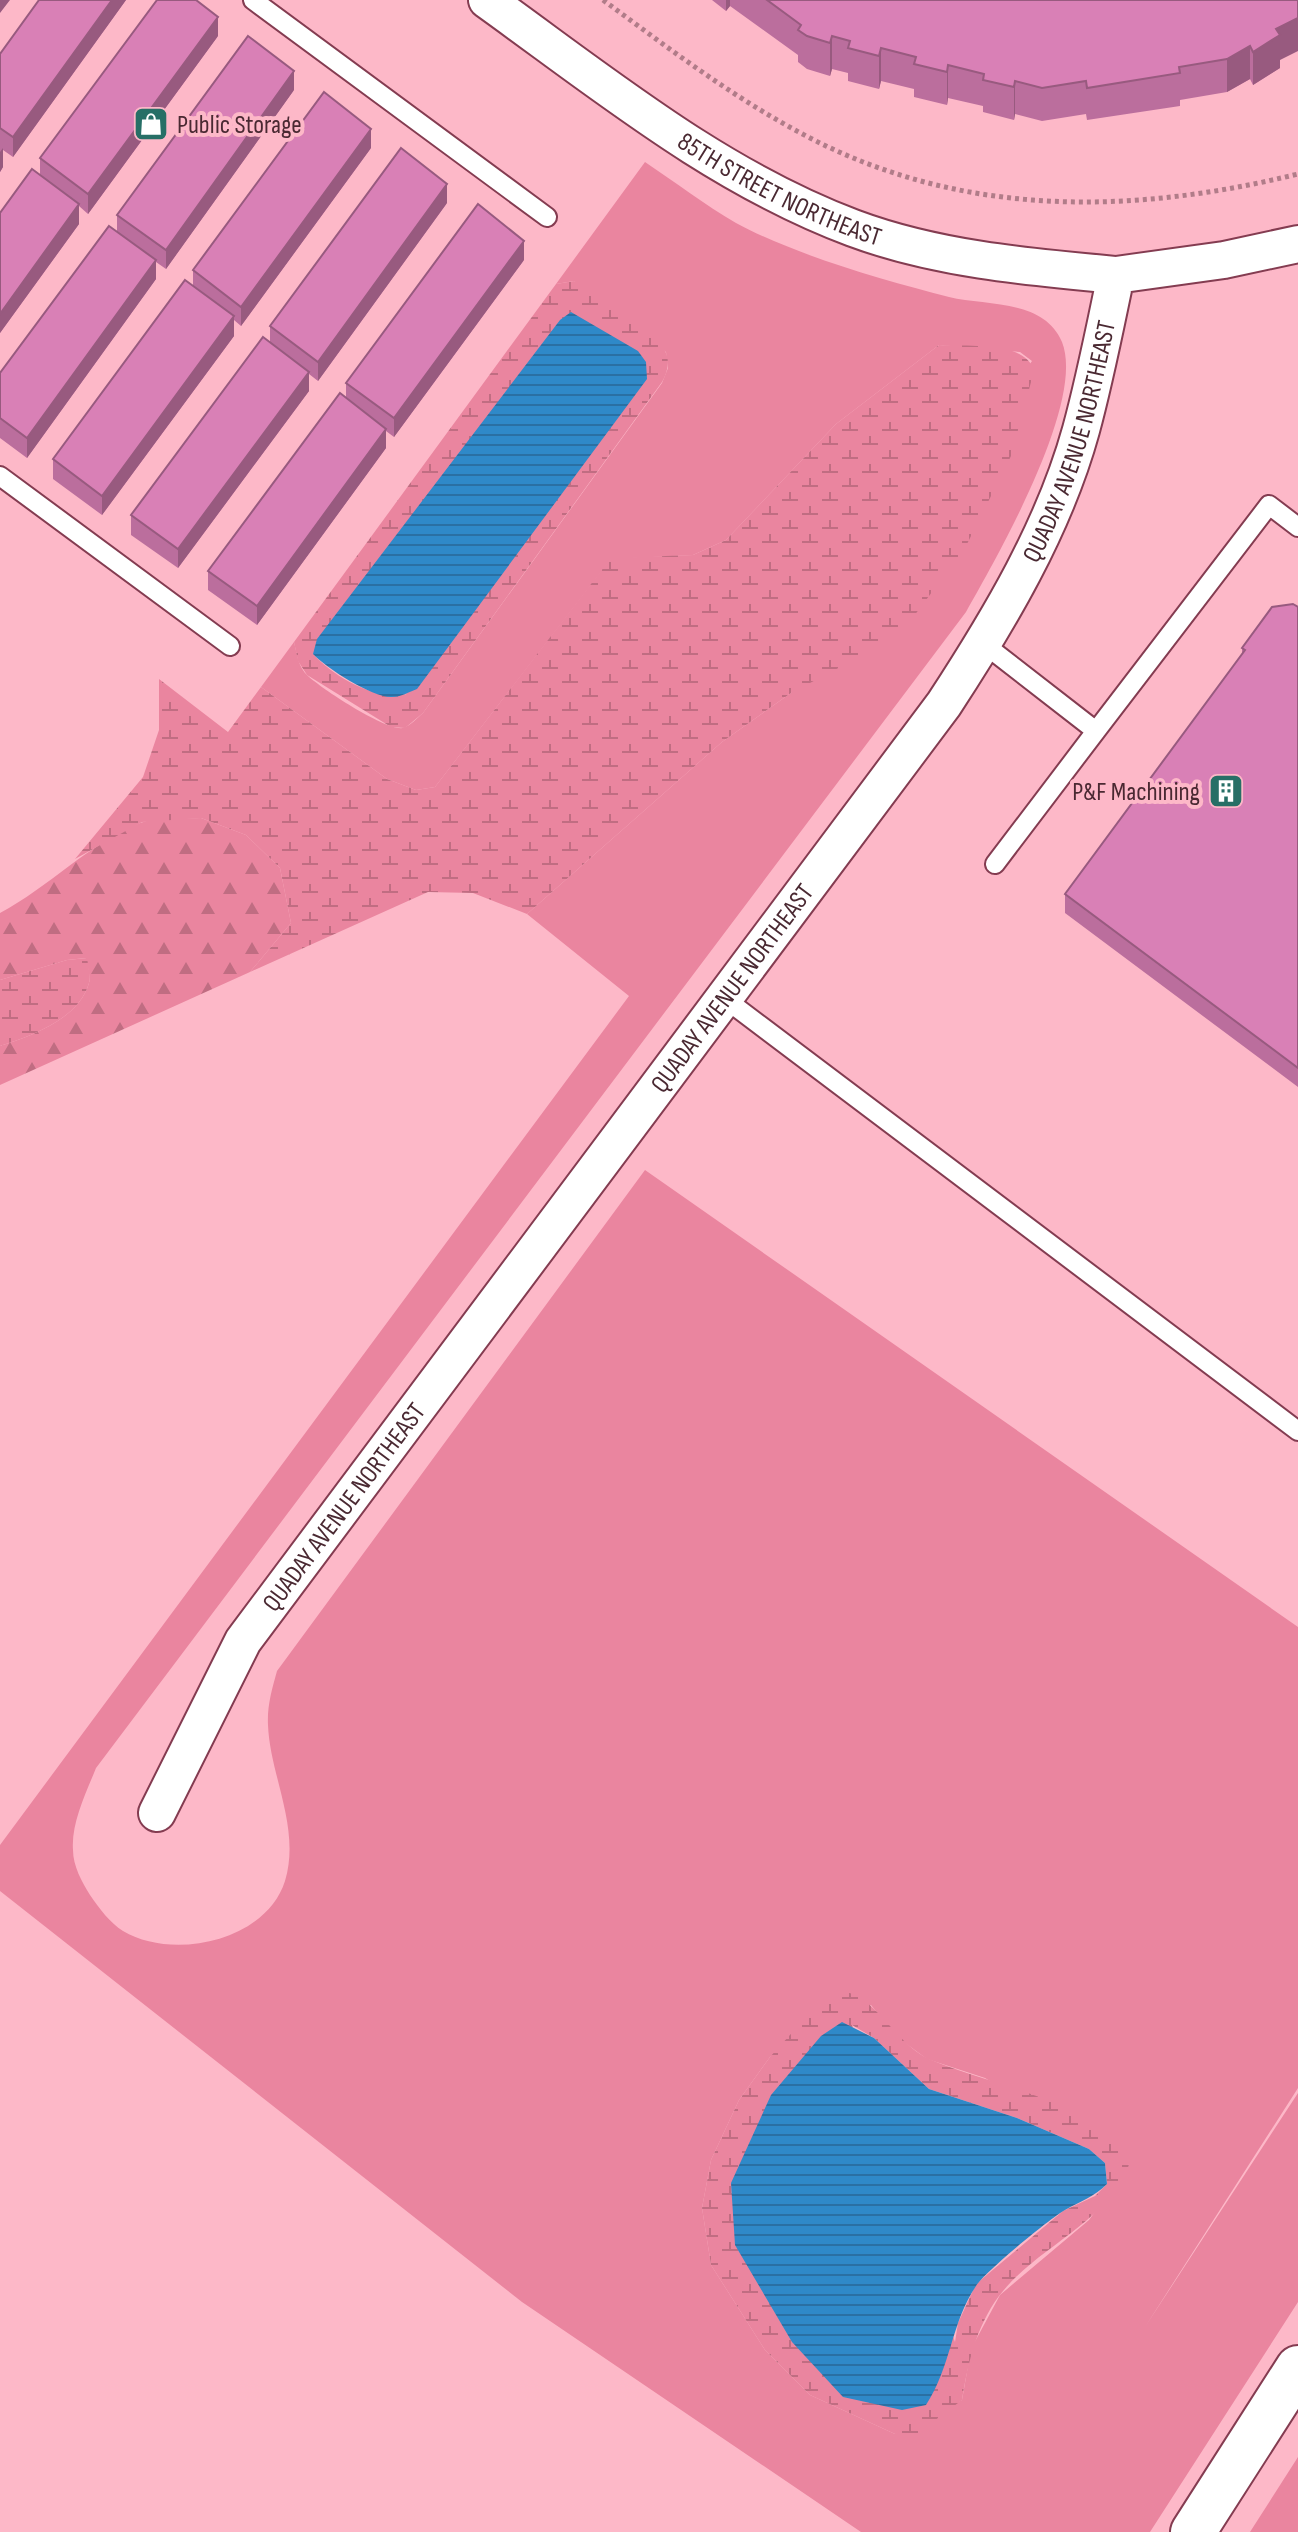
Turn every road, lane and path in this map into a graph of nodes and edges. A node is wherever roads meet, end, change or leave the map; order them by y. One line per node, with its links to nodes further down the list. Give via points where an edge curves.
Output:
1 (487, 0): 7 (street, 85TH STREET NORTHEAST, via 693,147 766,191 854,229 936,252)
2 (603, 0): 4 (path, via 745,100 814,140 905,177 965,193 1078,204 1176,199)
3 (263, 3): 5 (lane)
4 (1298, 174)
5 (547, 217)
6 (1298, 244): 7 (street)
7 (1116, 275): 10 (street, QUADAY AVENUE NORTHEAST, via 1081,432 1051,515)
8 (0, 476): 11 (lane)
9 (1298, 527): 12 (lane, via 1269,505)
10 (984, 644): 12 (lane); 14 (street, QUADAY AVENUE NORTHEAST)
11 (230, 646)
12 (1096, 731): 13 (lane)
13 (995, 864)
14 (724, 998): 15 (lane); 16 (street, QUADAY AVENUE NORTHEAST, via 243,1641)
15 (1298, 1431)
16 (157, 1813)
17 (1298, 2368): 18 (highway)
18 (1193, 2532)

